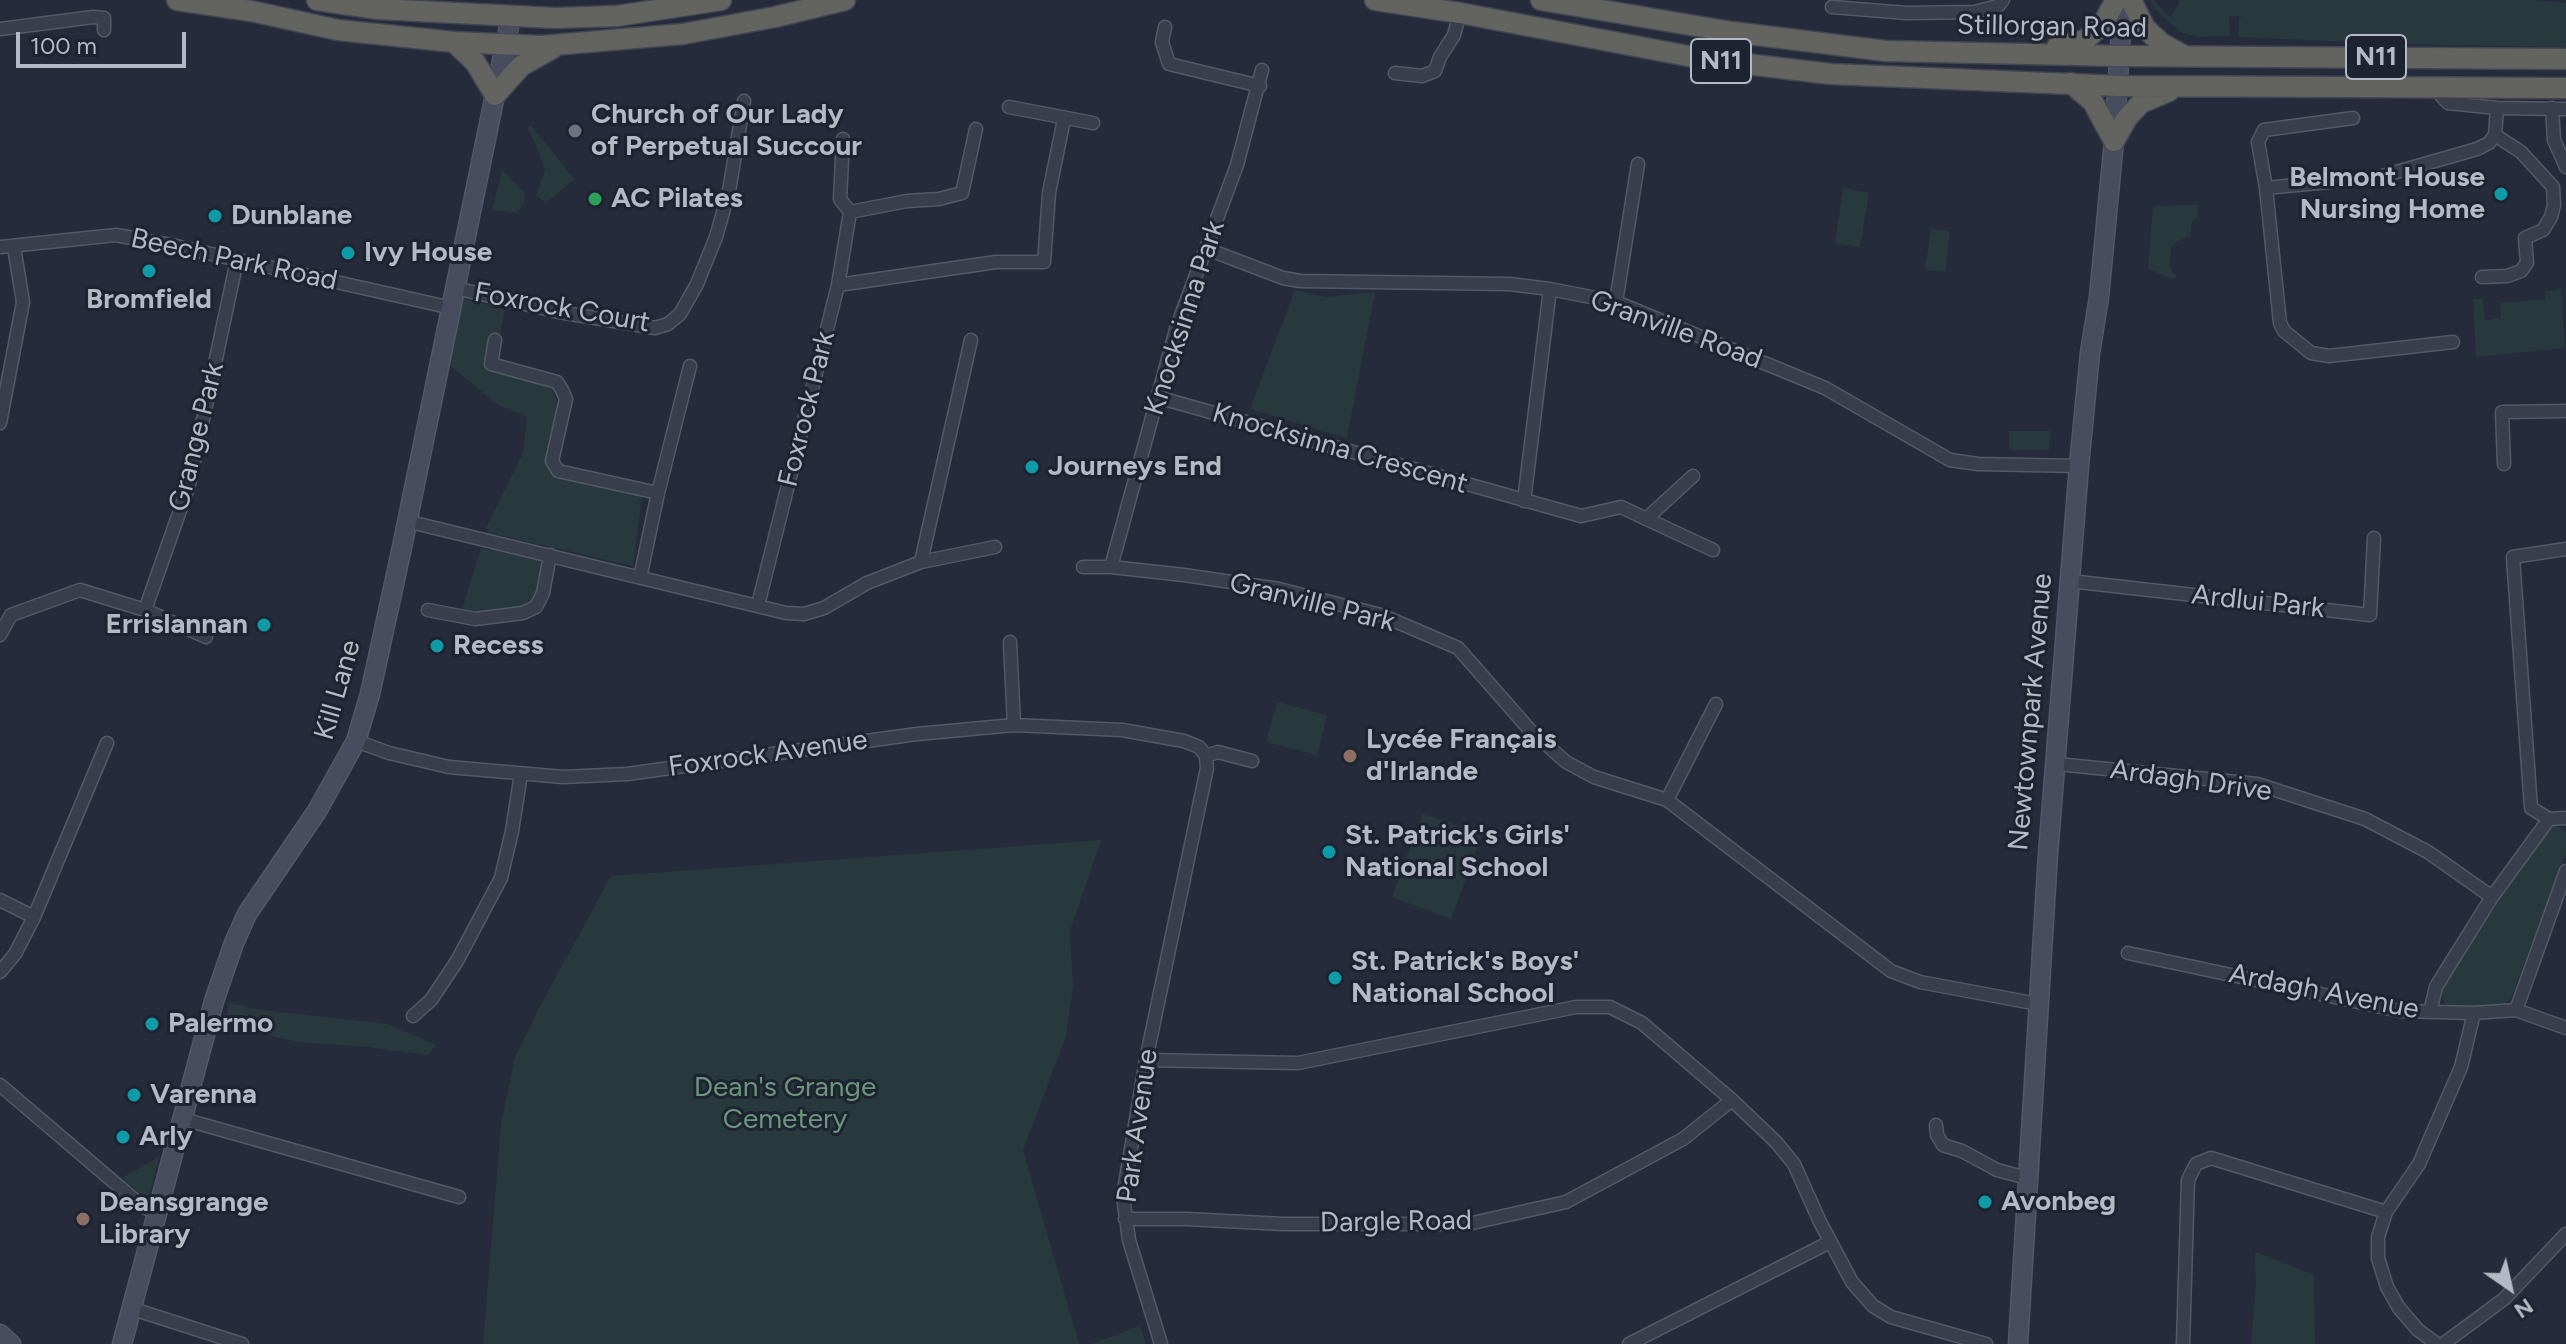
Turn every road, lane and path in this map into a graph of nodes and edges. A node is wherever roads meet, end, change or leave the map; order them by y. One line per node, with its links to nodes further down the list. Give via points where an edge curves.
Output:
1 (177, 0): 17 (highway, via 338,30)
2 (317, 0): 13 (highway)
3 (721, 0): 13 (highway, via 617,16)
4 (845, 0): 19 (highway, via 683,34)
5 (1375, 0): 12 (highway, Stillorgan Road / N11)
6 (1541, 0): 20 (highway, Stillorgan Road / N11, via 1886,51)
7 (2003, 0): 11 (street, via 1974,12)
8 (2116, 0): 20 (highway, N11, via 2102,25 2085,40)
9 (2123, 0): 21 (main road, Newtownpark Avenue)
10 (2131, 0): 22 (highway, via 2145,28)
11 (1832, 7)
12 (1460, 13): 25 (street, via 1435,71 1422,76); 26 (highway, Stillorgan Road / N11, via 1704,59 1815,72)
13 (501, 16): 18 (main road, Kill Lane)
14 (1165, 27): 27 (street, via 1162,42 1169,64)
15 (0, 29): 16 (street, via 93,17 104,18)
16 (104, 30)
17 (454, 42): 18 (highway); 32 (highway, via 475,62)
18 (506, 45): 19 (highway); 32 (main road, Kill Lane)
19 (559, 45): 32 (highway, via 521,66)
20 (2034, 53): 21 (highway, Stillorgan Road / N11)
21 (2121, 56): 22 (highway, Stillorgan Road / N11); 28 (main road, Newtownpark Avenue)
22 (2187, 57): 23 (highway, Stillorgan Road / N11)
23 (2566, 59)
24 (1262, 70): 27 (street, Knocksinna Park)
25 (1395, 73)
26 (2071, 83): 28 (highway, Stillorgan Road / N11); 43 (highway, via 2089,96)
27 (1260, 86): 50 (street, Knocksinna Park)
28 (2119, 86): 29 (highway, Stillorgan Road / N11); 43 (main road, Newtownpark Avenue)
29 (2184, 87): 30 (highway, Stillorgan Road / N11); 43 (highway, N11, via 2141,103)
30 (2434, 88): 31 (highway, N11); 35 (street, via 2448,103)
31 (2566, 88)
32 (495, 95): 54 (main road, Kill Lane)
33 (744, 101): 54 (street, Foxrock Court, via 716,237 697,284 668,324 655,328 559,312)
34 (1009, 107): 38 (street)
35 (2497, 108): 36 (street); 41 (street)
36 (2559, 108): 45 (street, via 2554,140)
37 (2353, 118): 46 (street, via 2264,130 2258,142)
38 (1064, 119): 39 (street); 53 (street, via 1049,193 1044,262 996,262)
39 (1093, 123)
40 (976, 129): 47 (street, via 962,193)
41 (2495, 135): 46 (street, via 2477,149 2379,177); 52 (street, via 2521,152 2553,187 2554,205 2543,230 2525,238 2527,263 2521,271)
42 (843, 139): 47 (street, Foxrock Park, via 840,199)
43 (2114, 141): 66 (main road, Newtownpark Avenue)
44 (1638, 164): 56 (street)
45 (2566, 167)
46 (2266, 188): 60 (street, via 2284,331 2311,353 2329,356)
47 (850, 212): 53 (street, Foxrock Park)
48 (0, 247): 49 (street, Beech Park Road)
49 (14, 247): 51 (street, Beech Park Road, via 116,235); 64 (street, via 23,302)
50 (1207, 249): 55 (street, Granville Road, via 1300,281); 62 (street, Knocksinna Park)
51 (237, 260): 57 (street, Beech Park Road); 83 (street, Grange Park, via 189,485)
52 (2482, 277)
53 (838, 285): 82 (street, Foxrock Park)
54 (455, 288): 57 (main road, Kill Lane)
55 (1550, 289): 56 (street, Granville Road); 69 (street)
56 (1616, 302): 66 (street, Granville Road, via 1825,388 1950,460)
57 (452, 308): 71 (main road, Kill Lane)
58 (495, 340): 68 (street, via 491,364 557,382 562,390 566,399 552,461 558,471)
59 (971, 340): 77 (street)
60 (2453, 342)
61 (690, 366): 68 (street)
62 (1157, 397): 69 (street, Knocksinna Crescent); 79 (street, Knocksinna Park)
63 (2566, 411): 65 (street, via 2502,412)
64 (0, 423)
65 (2504, 464)
66 (2079, 466): 81 (main road, Newtownpark Avenue)
67 (1693, 476): 70 (street)
68 (658, 493): 80 (street)
69 (1524, 501): 70 (street, Knocksinna Crescent, via 1581,516 1621,507)
70 (1646, 519): 75 (street)
71 (406, 521): 76 (street); 90 (main road, Kill Lane)
72 (2374, 538): 81 (street, Ardlui Park, via 2370,615)
73 (995, 547): 77 (street)
74 (2566, 549): 98 (street, via 2513,557 2531,808)
75 (1713, 550)
76 (550, 555): 80 (street); 84 (street, via 543,593 536,607 523,613 475,619)
77 (921, 562): 82 (street, via 804,614)
78 (1083, 567): 79 (street, Granville Park)
79 (1111, 567): 96 (street, Granville Park, via 1279,589 1381,615 1458,648 1529,729 1566,762 1594,777)
80 (640, 578): 82 (street)
81 (2070, 581): 94 (main road, Newtownpark Avenue)
82 (758, 605)
83 (145, 610): 85 (street, via 80,590 11,615); 86 (street)
84 (428, 610)
85 (0, 635)
86 (206, 637)
87 (1010, 642): 89 (street)
88 (1716, 704): 96 (street)
89 (1014, 725): 92 (street, Foxrock Avenue, via 1147,734 1195,745); 95 (street, Foxrock Avenue, via 627,774)
90 (356, 741): 95 (street, Foxrock Avenue, via 449,767); 114 (main road, Kill Lane, via 317,811 247,914 214,1001)
91 (107, 743): 102 (street)
92 (1206, 756): 93 (street, via 1218,752); 111 (street, Park Avenue)
93 (1252, 761)
94 (2057, 764): 100 (street, Ardagh Drive, via 2257,784 2365,819 2428,852); 105 (main road, Newtownpark Avenue)
95 (521, 774): 109 (street, via 501,878 457,961 431,1000)
96 (1667, 800): 105 (street, Granville Park, via 1891,971 1920,982)
97 (2566, 818): 98 (street)
98 (2549, 819): 100 (street)
99 (2566, 871): 106 (street)
100 (2492, 897): 107 (street, via 2436,987)
101 (0, 900): 102 (street)
102 (34, 917): 104 (street)
103 (2128, 953): 107 (street, Ardagh Avenue, via 2400,1011)
104 (0, 972)
105 (2038, 1004): 116 (main road, Newtownpark Avenue)
106 (2516, 1010): 108 (street, Ardagh Avenue); 110 (street, Ardagh Avenue)
107 (2430, 1012): 108 (street, Ardagh Avenue)
108 (2474, 1013): 118 (street, via 2461,1067 2419,1164)
109 (413, 1016)
110 (2566, 1028)
111 (1146, 1060): 113 (street, via 1310,1062 1576,1007 1610,1007 1642,1023); 120 (street, Park Avenue, via 1129,1150)
112 (0, 1085): 119 (street)
113 (1732, 1100): 120 (street, Dargle Road, via 1683,1139 1566,1202 1468,1224); 122 (street, via 1794,1164)
114 (183, 1119): 117 (street); 119 (main road, Kill Lane)
115 (1936, 1125): 116 (street, via 1943,1145)
116 (2027, 1178): 131 (main road, Newtownpark Avenue)
117 (459, 1197)
118 (2386, 1212): 132 (street, via 2211,1158 2196,1164 2188,1180); 133 (street, via 2378,1258 2387,1287 2418,1330)
119 (158, 1214): 123 (main road, Kill Lane)
120 (1125, 1219): 128 (street, Park Avenue)
121 (2566, 1234): 133 (street, via 2504,1299)
122 (1830, 1242): 129 (street); 130 (street, via 1852,1282 1873,1306 1891,1317)
123 (133, 1309): 125 (main road, Kill Lane); 127 (street)
124 (0, 1334): 126 (main road)
125 (120, 1342)
126 (11, 1344)
127 (242, 1344)
128 (1161, 1344)
129 (1629, 1344)
130 (1986, 1344)
131 (2018, 1344)
132 (2183, 1344)
133 (2440, 1344)

